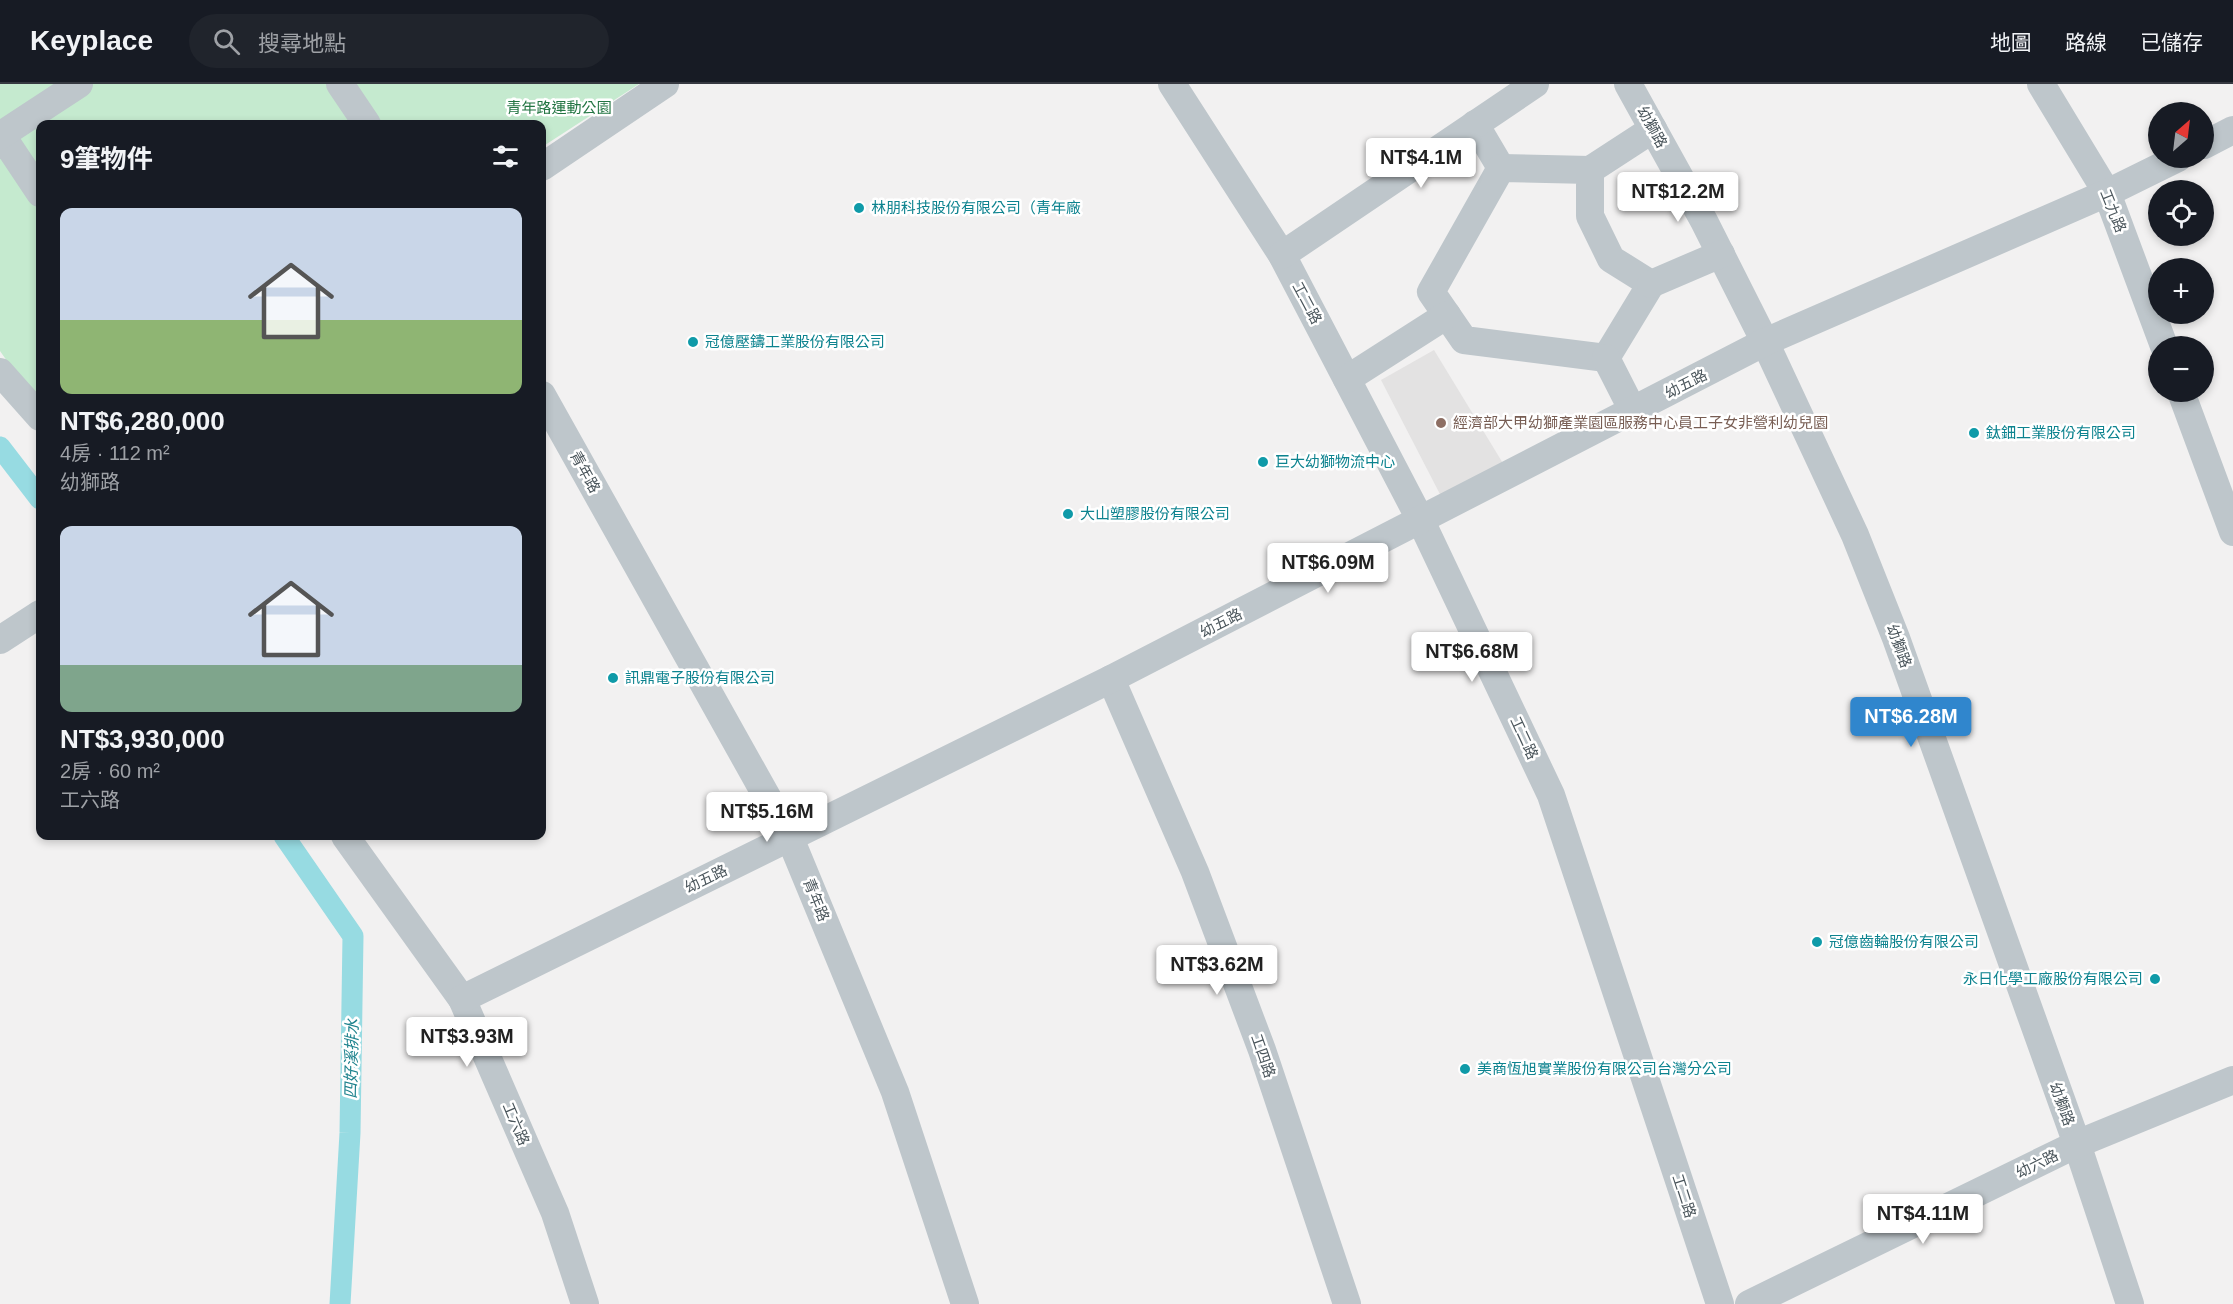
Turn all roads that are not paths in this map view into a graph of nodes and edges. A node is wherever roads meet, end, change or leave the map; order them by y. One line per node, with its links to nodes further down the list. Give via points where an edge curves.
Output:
1 (79, 84): 14 (street)
2 (340, 84): 9 (street)
3 (356, 84): 10 (street)
4 (666, 84): 16 (street)
5 (1172, 84): 23 (street, 工二路)
6 (1535, 84): 11 (street)
7 (1628, 84): 12 (street, 幼獅路)
8 (2042, 84): 21 (street, 工九路)
9 (364, 120)
10 (379, 120)
11 (1476, 124): 17 (street); 23 (street)
12 (1653, 129): 19 (street); 22 (street, 幼獅路)
13 (2233, 130): 15 (street)
14 (1, 134): 20 (street)
15 (2214, 139)
16 (546, 164)
17 (1501, 168): 19 (street); 25 (street, via 1431,292)
18 (2158, 168): 21 (street, 幼五路)
19 (1590, 170): 24 (street, via 1590,216 1611,260)
20 (36, 187)
21 (2107, 193): 26 (street, 工九路); 27 (street, 幼五路)
22 (1721, 254): 24 (street); 27 (street, 幼獅路)
23 (1282, 255): 30 (street, 工二路)
24 (1651, 284): 28 (street)
25 (1447, 315): 28 (street, via 1464,340); 30 (street)
26 (2160, 336)
27 (1765, 342): 33 (street, 幼五路); 44 (street, 幼獅路, via 1855,535 1896,638)
28 (1606, 358): 33 (street)
29 (0, 372): 34 (street)
30 (1347, 379): 35 (street, 工二路)
31 (546, 402): 40 (street, 青年路)
32 (2185, 402): 36 (street)
33 (1633, 411): 35 (street, 幼五路)
34 (36, 412)
35 (1421, 521): 39 (street, 幼五路); 48 (street, 工二路, via 1551,795)
36 (2233, 532)
37 (36, 617): 38 (street)
38 (0, 640)
39 (1111, 679): 40 (street, 幼五路); 47 (street, 工四路, via 1194,872 1262,1050)
40 (790, 838): 42 (street, 幼五路); 46 (street, 青年路, via 895,1092)
41 (348, 840): 42 (street, 工六路)
42 (462, 999): 45 (street, 工六路, via 555,1214)
43 (2233, 1080): 44 (street, 幼六路)
44 (2077, 1144): 49 (street, 幼六路); 50 (street, 幼獅路)
45 (585, 1304)
46 (965, 1304)
47 (1347, 1304)
48 (1720, 1304)
49 (1749, 1304)
50 (2130, 1304)

